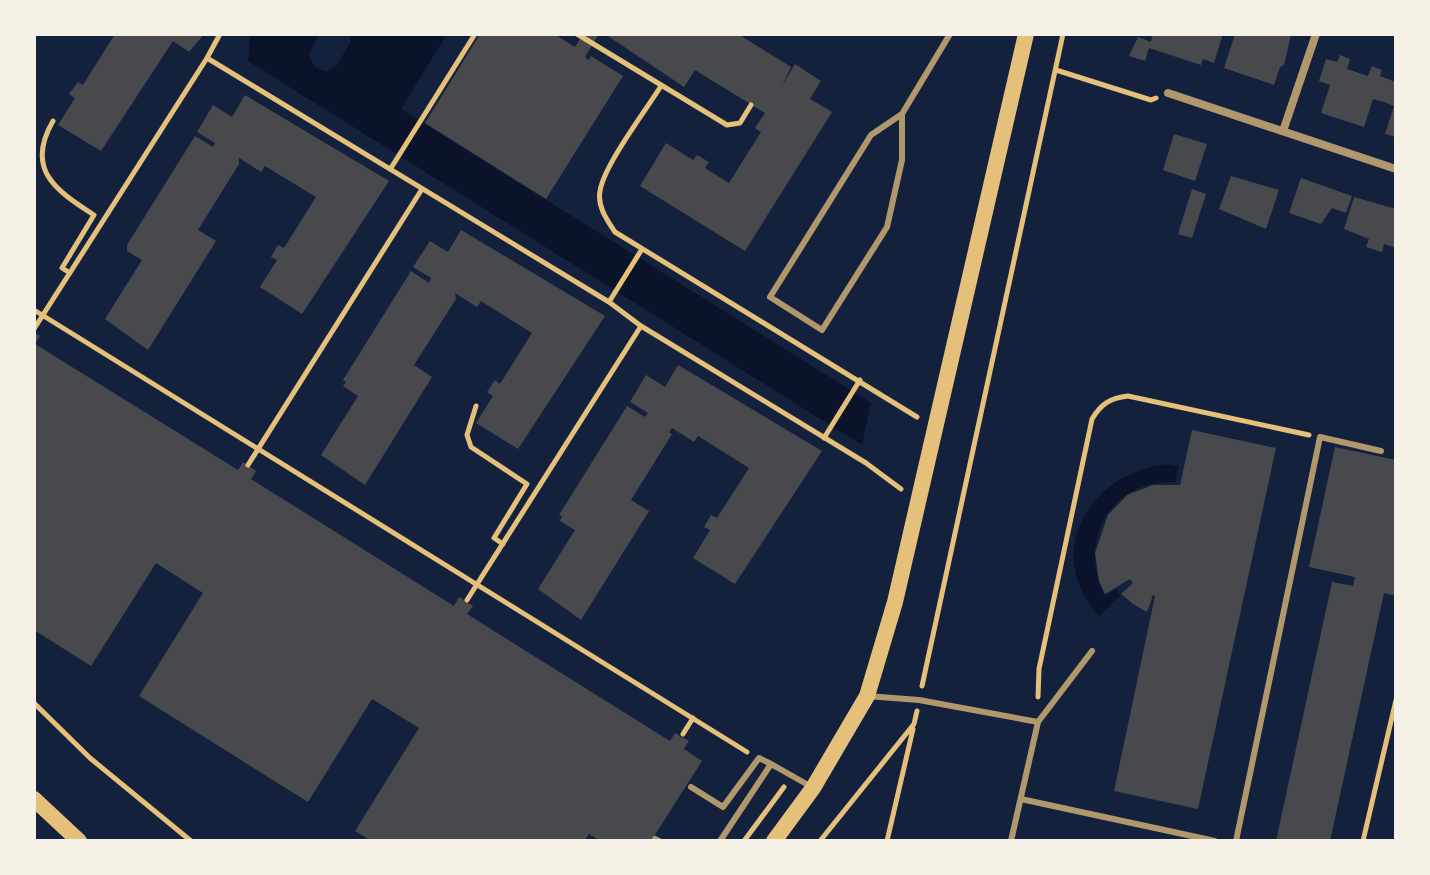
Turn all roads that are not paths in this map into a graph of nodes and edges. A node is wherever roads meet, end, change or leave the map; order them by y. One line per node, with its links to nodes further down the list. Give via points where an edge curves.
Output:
1 (950, 34): 5 (lane)
2 (1026, 34): 10 (main road, via 895,602)
3 (1316, 34): 6 (street)
4 (1168, 93): 6 (street)
5 (902, 114): 5 (lane, via 871,135 770,297 822,330 887,227 902,160)
6 (1283, 131): 7 (street)
7 (1396, 169)
8 (1381, 451): 22 (lane, via 1320,437)
9 (1092, 651): 11 (lane)
10 (867, 696): 11 (lane); 14 (main road)
11 (1038, 722): 16 (lane)
12 (771, 764): 13 (lane, via 759,758 723,807); 14 (lane); 18 (lane)
13 (691, 787)
14 (813, 788): 19 (main road)
15 (34, 799): 17 (main road)
16 (1021, 799): 20 (lane); 21 (lane)
17 (79, 841)
18 (720, 841)
19 (774, 841)
20 (1011, 841)
21 (1215, 841)
22 (1236, 841)

